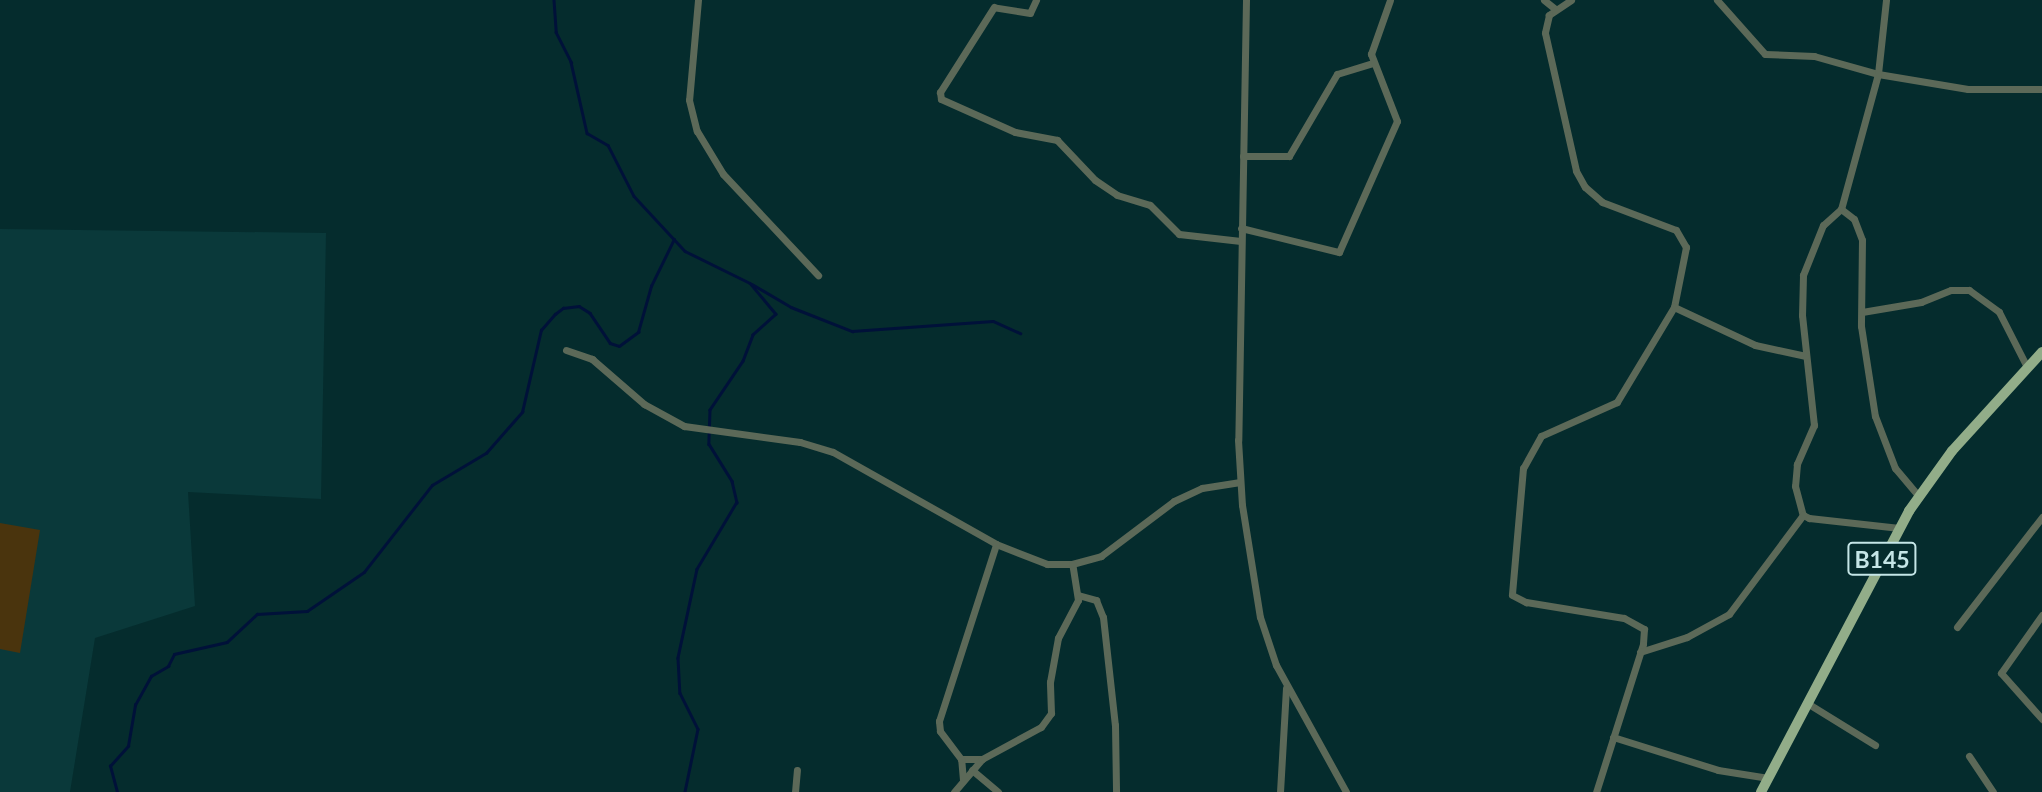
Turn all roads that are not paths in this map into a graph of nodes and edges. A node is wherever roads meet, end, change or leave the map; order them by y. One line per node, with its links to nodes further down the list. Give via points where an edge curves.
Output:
1 (698, 0): 18 (street, via 689,100 697,131 723,174)
2 (1036, 0): 17 (street, via 1030,13 994,7 940,92 941,99 1015,132 1057,140 1095,180 1116,195 1150,205 1179,234)
3 (1238, 0): 9 (street)
4 (1390, 0): 11 (street, via 1373,46)
5 (1544, 0): 10 (street)
6 (1571, 0): 10 (street)
7 (1717, 0): 12 (street, via 1762,53 1814,56)
8 (1886, 0): 12 (street)
9 (1246, 4): 14 (street)
10 (1555, 9): 19 (street, via 1547,23 1546,41 1576,171 1602,202 1676,230 1682,238 1684,270)
11 (1372, 63): 14 (street, via 1337,74 1289,156); 16 (street, via 1397,121 1339,252)
12 (1878, 74): 13 (street, via 1968,89); 15 (street)
13 (2042, 89)
14 (1243, 156): 16 (street)
15 (1841, 209): 20 (street, via 1854,219 1862,240); 23 (street, via 1823,225 1808,255 1802,315)
16 (1241, 229): 17 (street)
17 (1241, 241): 25 (street)
18 (818, 275)
19 (1674, 307): 23 (street, via 1755,345); 35 (street, via 1618,402 1552,430 1530,450 1522,476 1510,591 1526,602 1633,620 1644,629)
20 (1862, 312): 24 (street, via 1921,302 1951,290 1969,290 1999,312); 26 (street, via 1875,416 1895,468)
21 (566, 350): 30 (street, via 593,359 652,409 696,428 800,442 832,452)
22 (2042, 352): 24 (main road, B145)
23 (1806, 356): 27 (street, via 1815,425 1795,474)
24 (2027, 367): 26 (main road, B145, via 1960,441)
25 (1239, 482): 31 (street, via 1202,488 1180,498 1112,549); 36 (street, via 1260,617)
26 (1919, 497): 29 (main road, B145)
27 (1803, 515): 29 (street); 35 (street, via 1729,614 1686,637)
28 (2041, 522): 34 (street)
29 (1899, 528): 37 (main road, B145)
30 (996, 544): 31 (street, via 1028,560); 42 (street, via 939,721 940,730)
31 (1072, 564): 32 (street)
32 (1078, 595): 43 (street, via 1058,638 1051,713 1041,727); 51 (street, via 1096,600 1103,617 1115,725)
33 (2042, 615): 38 (street, via 2001,673)
34 (1958, 627)
35 (1640, 652): 39 (street)
36 (1286, 686): 52 (street); 53 (street)
37 (1806, 702): 40 (street); 46 (main road, B145)
38 (2042, 719)
39 (1613, 737): 46 (street, via 1718,771); 54 (street)
40 (1875, 745)
41 (1969, 756): 56 (street)
42 (961, 759): 43 (street); 47 (street)
43 (982, 759): 45 (street)
44 (797, 770): 48 (street)
45 (972, 770): 47 (street); 50 (street)
46 (1768, 778): 55 (main road, B145)
47 (963, 780): 49 (street)
48 (795, 792)
49 (954, 792)
50 (998, 792)
51 (1116, 792)
52 (1280, 792)
53 (1346, 792)
54 (1596, 792)
55 (1761, 792)
56 (1993, 792)

